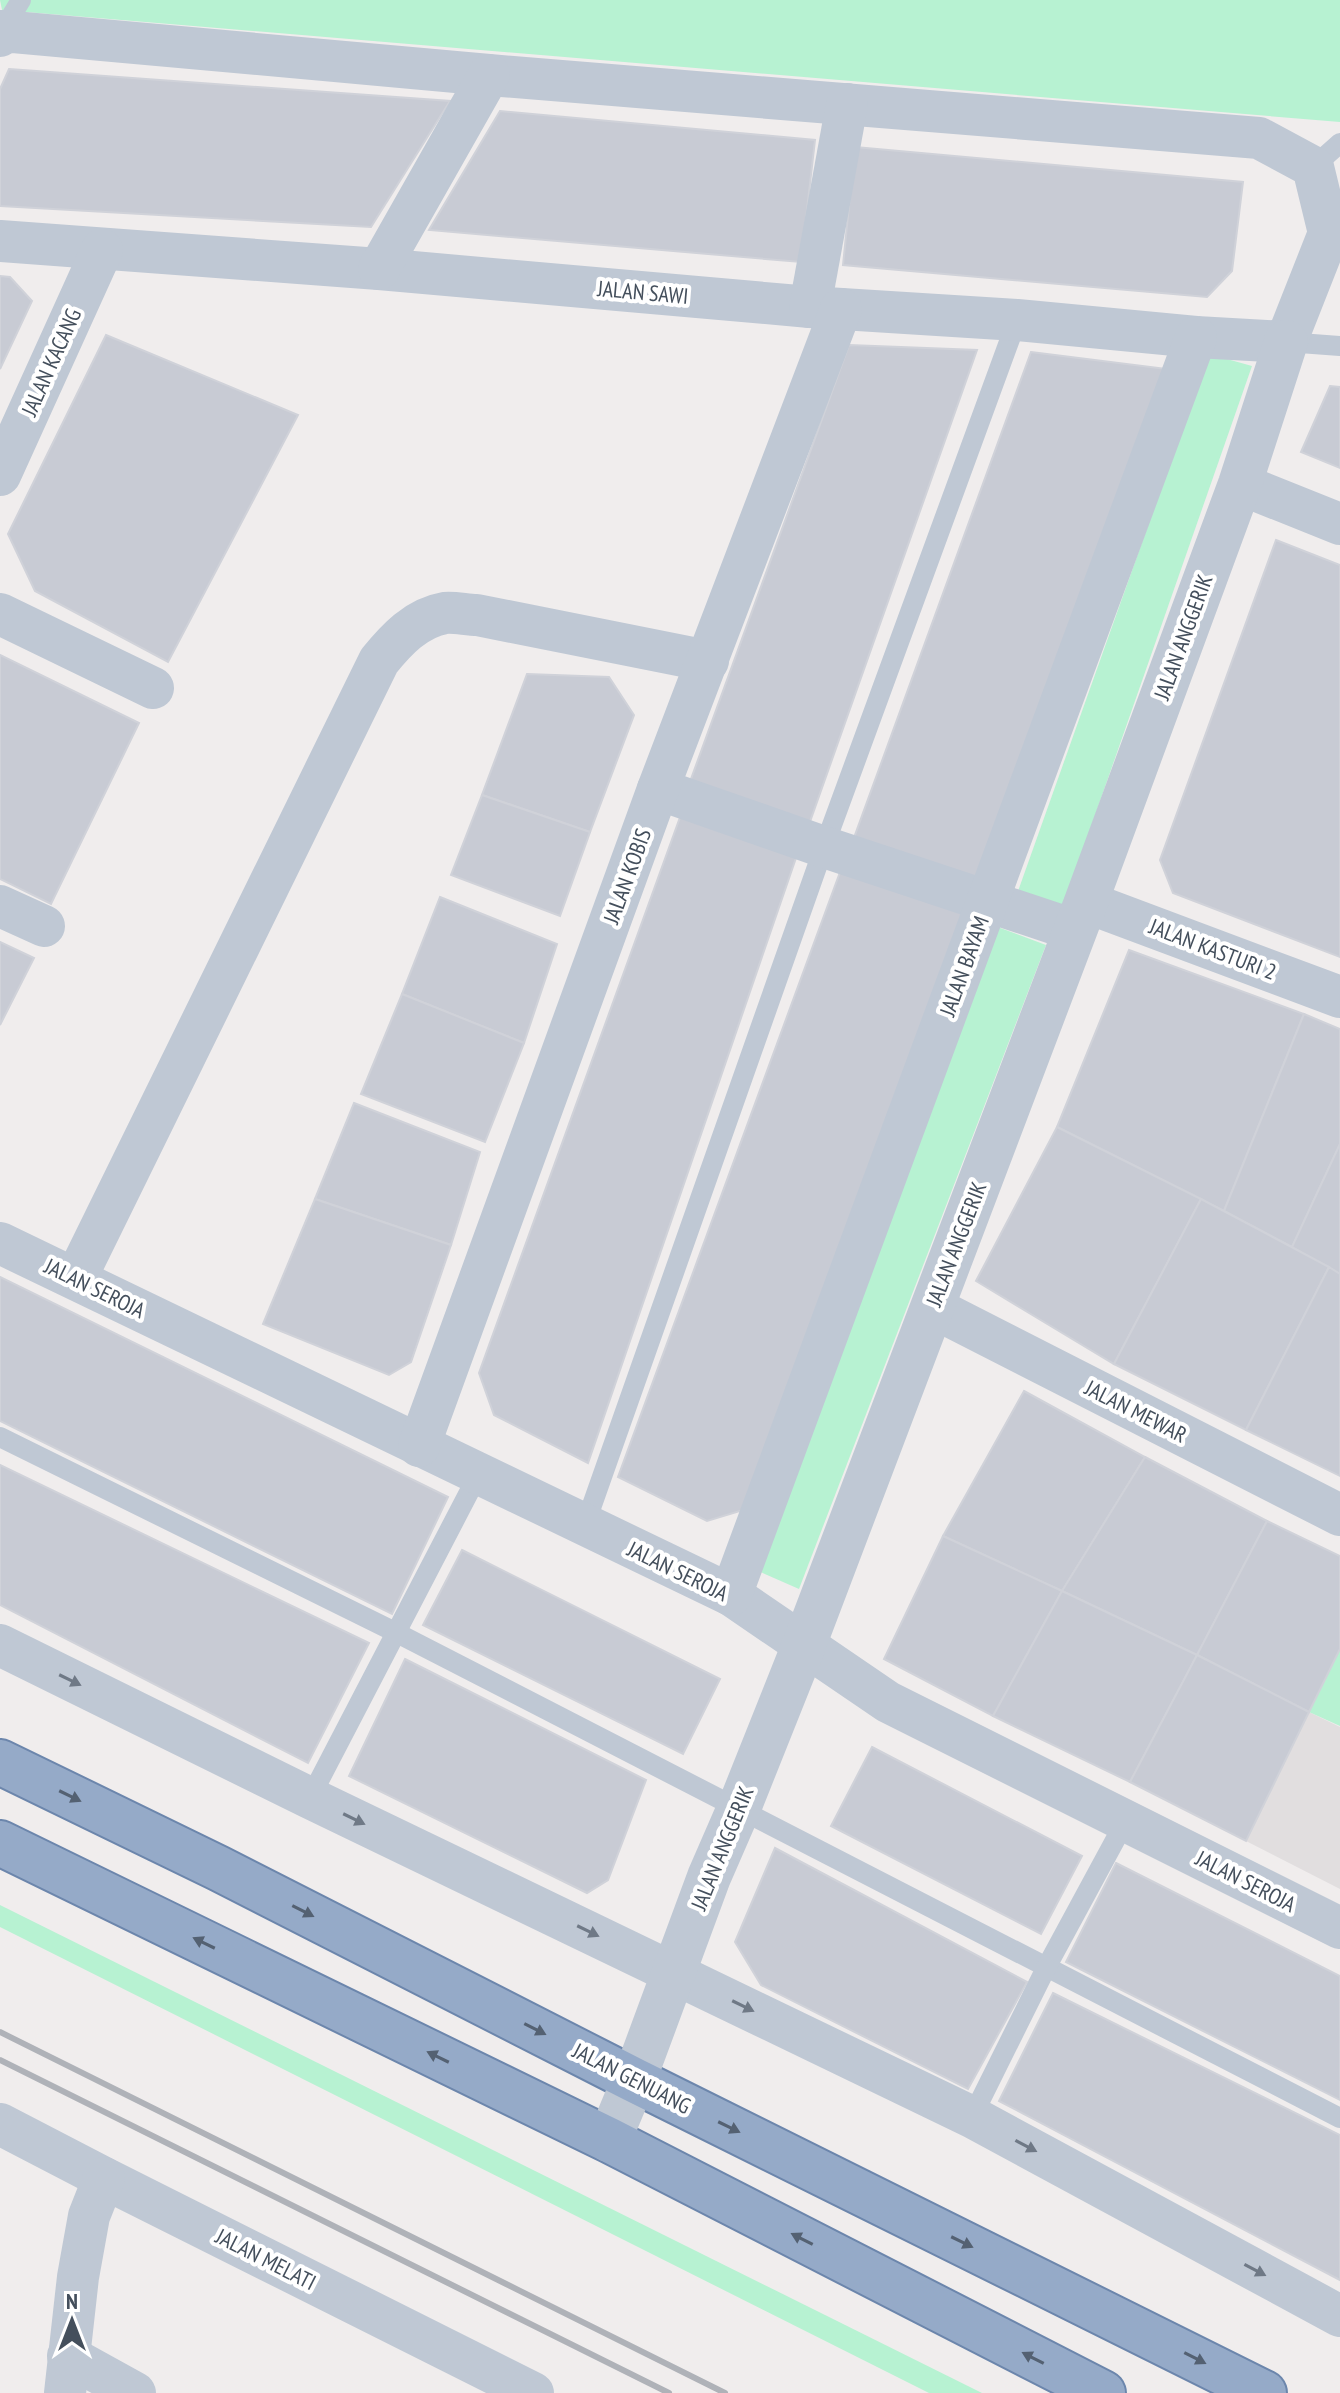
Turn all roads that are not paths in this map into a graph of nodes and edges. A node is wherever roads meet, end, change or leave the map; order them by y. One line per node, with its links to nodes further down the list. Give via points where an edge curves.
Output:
1 (8, 22): 2 (street)
2 (489, 75): 3 (street); 7 (street)
3 (847, 104): 4 (street, via 1259,138); 8 (street, JALAN KOBIS)
4 (1327, 155): 11 (street, via 1329,233)
5 (0, 241): 6 (street, JALAN SAWI)
6 (102, 250): 7 (street, JALAN SAWI); 13 (street, JALAN KACANG)
7 (379, 269): 8 (street, JALAN SAWI)
8 (826, 308): 9 (street, JALAN SAWI); 17 (street, JALAN KOBIS)
9 (1017, 320): 10 (street, JALAN SAWI); 20 (lane)
10 (1196, 337): 11 (street, JALAN SAWI); 21 (street, JALAN BAYAM)
11 (1286, 342): 12 (lane); 14 (street, JALAN ANGGERIK)
12 (1340, 346)
13 (0, 475)
14 (1240, 484): 15 (street); 23 (street, JALAN ANGGERIK)
15 (1340, 524)
16 (0, 614): 18 (street)
17 (708, 661): 19 (street, JALAN KOBIS); 27 (street, via 445,613 413,625 393,643 379,661)
18 (153, 688)
19 (658, 789): 20 (street, JALAN KASTURI 2); 30 (street, JALAN KOBIS)
20 (824, 847): 21 (street, JALAN KASTURI 2); 33 (lane)
21 (987, 902): 23 (street, JALAN KASTURI 2); 34 (street, JALAN BAYAM)
22 (0, 906): 24 (street)
23 (1080, 916): 25 (street, JALAN KASTURI 2); 28 (street, JALAN ANGGERIK)
24 (44, 926)
25 (1340, 997)
26 (0, 1243): 27 (street, JALAN SEROJA)
27 (76, 1278): 30 (street, JALAN SEROJA)
28 (932, 1307): 32 (street, JALAN MEWAR); 37 (street, JALAN ANGGERIK)
29 (0, 1437): 35 (lane)
30 (419, 1446): 31 (street, JALAN SEROJA)
31 (478, 1475): 33 (street, JALAN SEROJA); 35 (lane)
32 (1340, 1515)
33 (585, 1525): 34 (street, JALAN SEROJA)
34 (731, 1595): 37 (street, JALAN SEROJA)
35 (397, 1633): 39 (lane); 40 (lane)
36 (0, 1645): 39 (street, one-way to 39)
37 (804, 1645): 40 (street, JALAN ANGGERIK); 41 (street, JALAN SEROJA, via 888,1702)
38 (0, 1762): 46 (highway, JALAN GENUANG, one-way to 46)
39 (310, 1798): 45 (street, one-way to 45)
40 (739, 1808): 44 (lane); 45 (street, JALAN ANGGERIK)
41 (1126, 1820): 43 (street, JALAN SEROJA); 44 (lane)
42 (0, 1843): 50 (highway, one-way to 42)
43 (1340, 1928)
44 (1047, 1966): 47 (lane); 48 (lane)
45 (673, 1971): 46 (street, JALAN ANGGERIK); 47 (street, one-way to 47)
46 (634, 2080): 50 (street, JALAN ANGGERIK); 57 (highway, JALAN GENUANG, one-way to 57)
47 (972, 2117): 52 (street, one-way to 52)
48 (1340, 2118)
49 (0, 2124): 51 (street, JALAN MELATI)
50 (609, 2140): 56 (highway, one-way to 50)
51 (104, 2178): 53 (street, via 89,2216); 55 (street, JALAN MELATI)
52 (1340, 2316)
53 (67, 2375): 54 (street)
54 (135, 2393)
55 (533, 2393)
56 (1103, 2393)
57 (1264, 2393)

